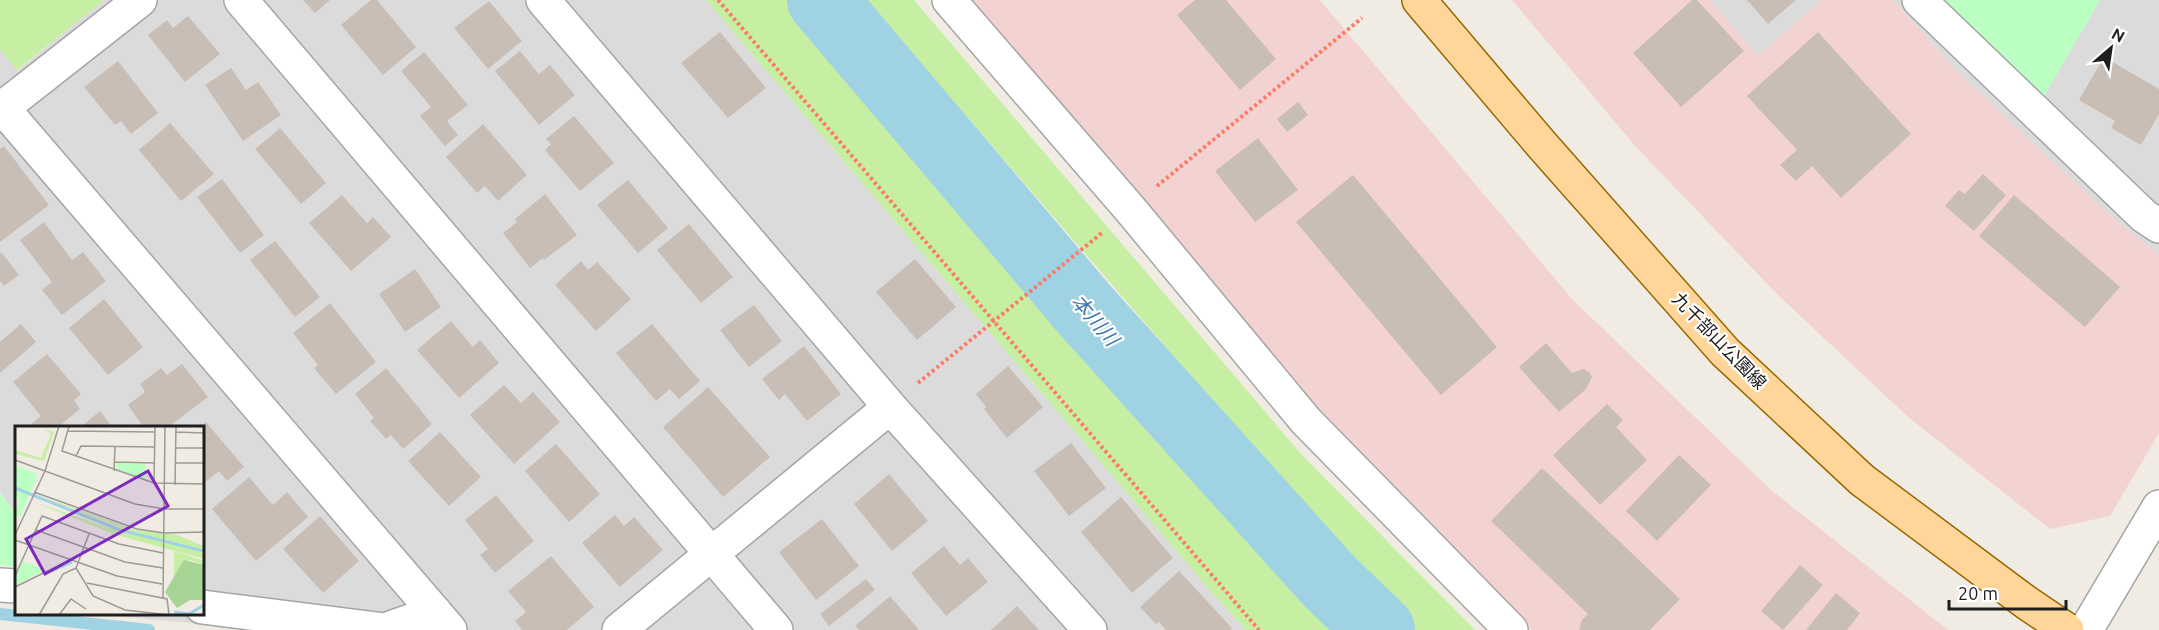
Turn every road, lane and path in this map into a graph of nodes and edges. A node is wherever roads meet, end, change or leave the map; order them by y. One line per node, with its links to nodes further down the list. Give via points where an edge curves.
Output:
1 (140, 0): 9 (street)
2 (242, 0): 16 (street)
3 (543, 0): 14 (street)
4 (718, 0): 13 (path)
5 (949, 0): 25 (street, via 1306,421)
6 (1419, 0): 26 (main road, 九千部山公園線, via 1725,352 1862,480)
7 (1919, 0): 11 (street)
8 (1362, 18): 10 (path)
9 (1, 108): 20 (street)
10 (1156, 187)
11 (2154, 211)
12 (1109, 226): 13 (path)
13 (993, 322): 14 (path); 24 (path)
14 (890, 407): 16 (street); 23 (street)
15 (2159, 507): 27 (street)
16 (712, 554): 21 (street); 22 (street)
17 (0, 585): 18 (street)
18 (15, 586)
19 (204, 607): 20 (street, via 385,630)
20 (443, 621)
21 (619, 630)
22 (776, 630)
23 (1090, 630)
24 (1259, 630)
25 (1511, 630)
26 (2067, 630)
27 (2086, 630)

